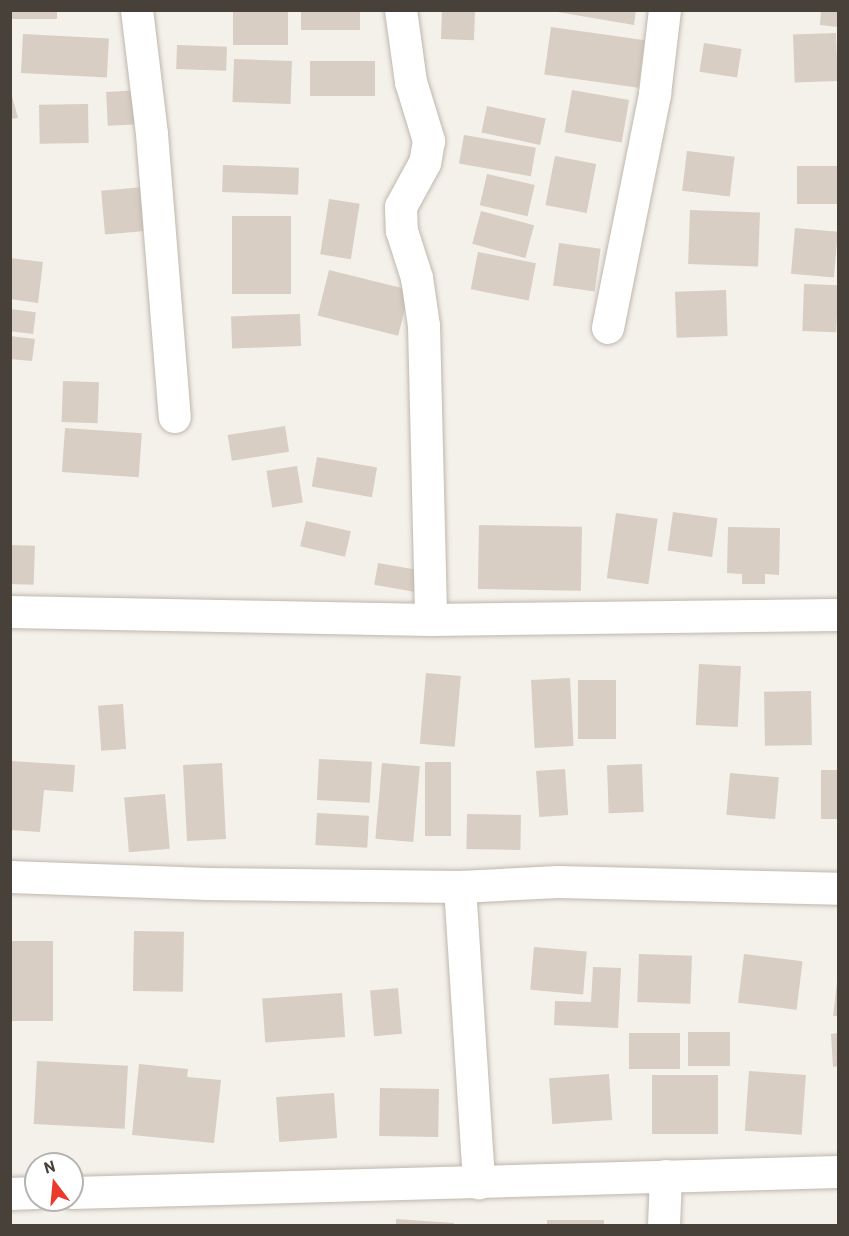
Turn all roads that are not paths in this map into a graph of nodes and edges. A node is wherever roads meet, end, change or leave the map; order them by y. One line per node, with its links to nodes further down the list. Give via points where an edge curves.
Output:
1 (137, 10): 5 (street, via 152,134)
2 (401, 10): 8 (street, via 411,82 429,141 425,163 401,207 402,231 417,278 424,326)
3 (664, 10): 4 (street, via 655,94)
4 (608, 328)
5 (175, 417)
6 (10, 612): 8 (street)
7 (838, 615): 8 (street)
8 (431, 620)
9 (10, 877): 10 (street)
10 (460, 887): 11 (street, via 558,882); 14 (street)
11 (838, 889)
12 (838, 1172): 13 (street)
13 (666, 1176): 14 (street); 16 (street)
14 (479, 1183): 15 (street)
15 (84, 1192)
16 (664, 1226)

